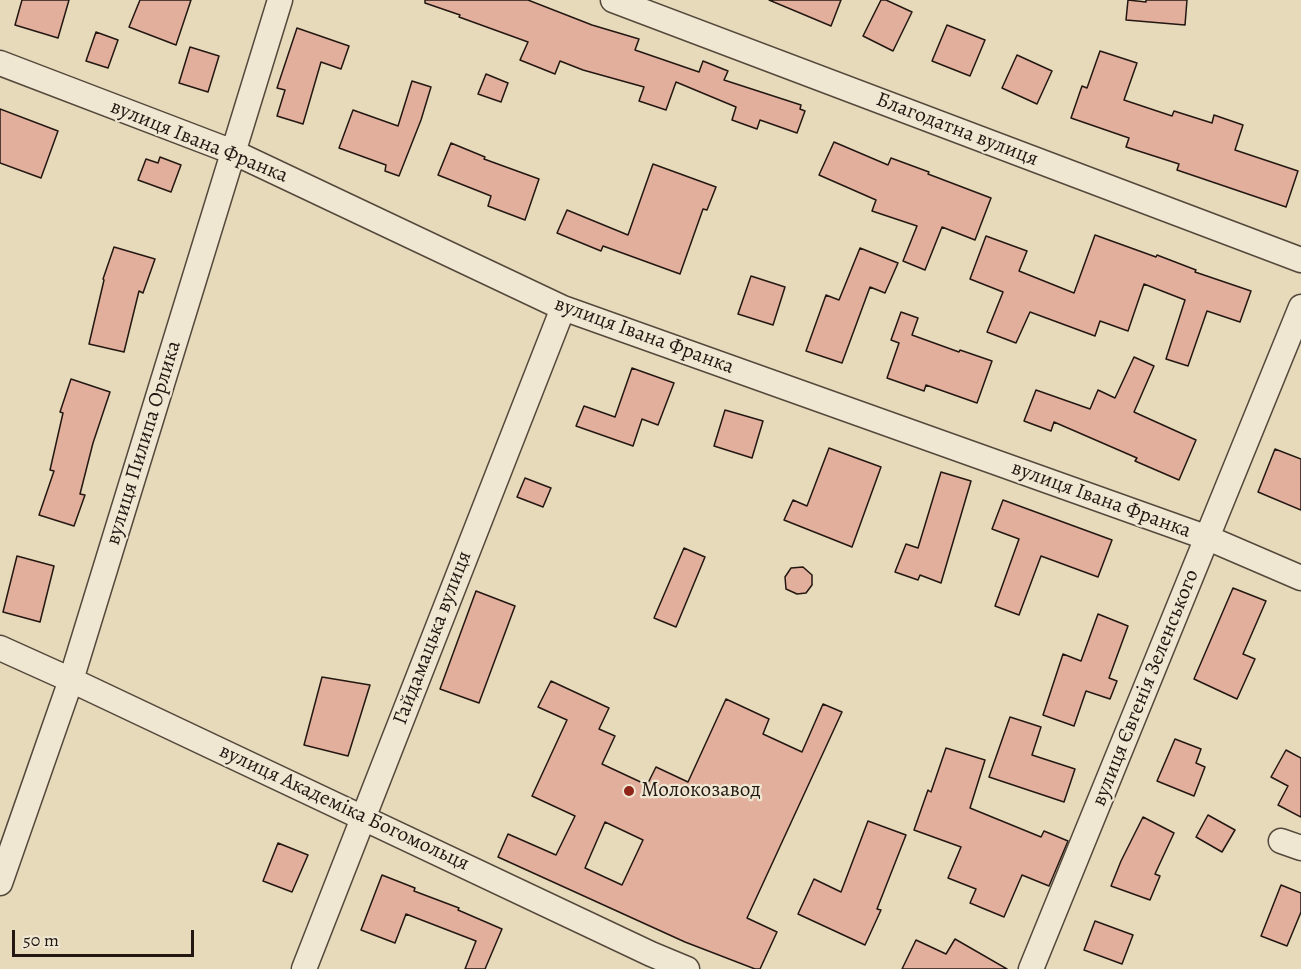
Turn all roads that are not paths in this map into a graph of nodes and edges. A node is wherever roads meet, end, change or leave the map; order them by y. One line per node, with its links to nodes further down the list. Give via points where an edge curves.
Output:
1 (280, 0): 4 (street, вулиця Пилипа Орлика)
2 (613, 0): 5 (street, Благодатна вулиця)
3 (0, 63): 4 (street, вулиця Івана Франка)
4 (233, 152): 7 (street, вулиця Івана Франка); 11 (street, вулиця Пилипа Орлика)
5 (1301, 260)
6 (1301, 307): 8 (street, вулиця Євгенія Зеленського)
7 (563, 308): 8 (street, вулиця Івана Франка); 12 (street, Гайдамацька вулиця)
8 (1208, 538): 9 (street, вулиця Івана Франка); 17 (street, вулиця Євгенія Зеленського)
9 (1301, 578)
10 (0, 648): 11 (street, вулиця Академіка Богомольця)
11 (71, 680): 12 (street, вулиця Академіка Богомольця); 13 (street, вулиця Пилипа Орлика)
12 (363, 817): 14 (street, вулиця Академіка Богомольця); 15 (street, Гайдамацька вулиця)
13 (0, 883)
14 (648, 962): 16 (street, вулиця Академіка Богомольця)
15 (304, 969)
16 (687, 969)
17 (1031, 969)

